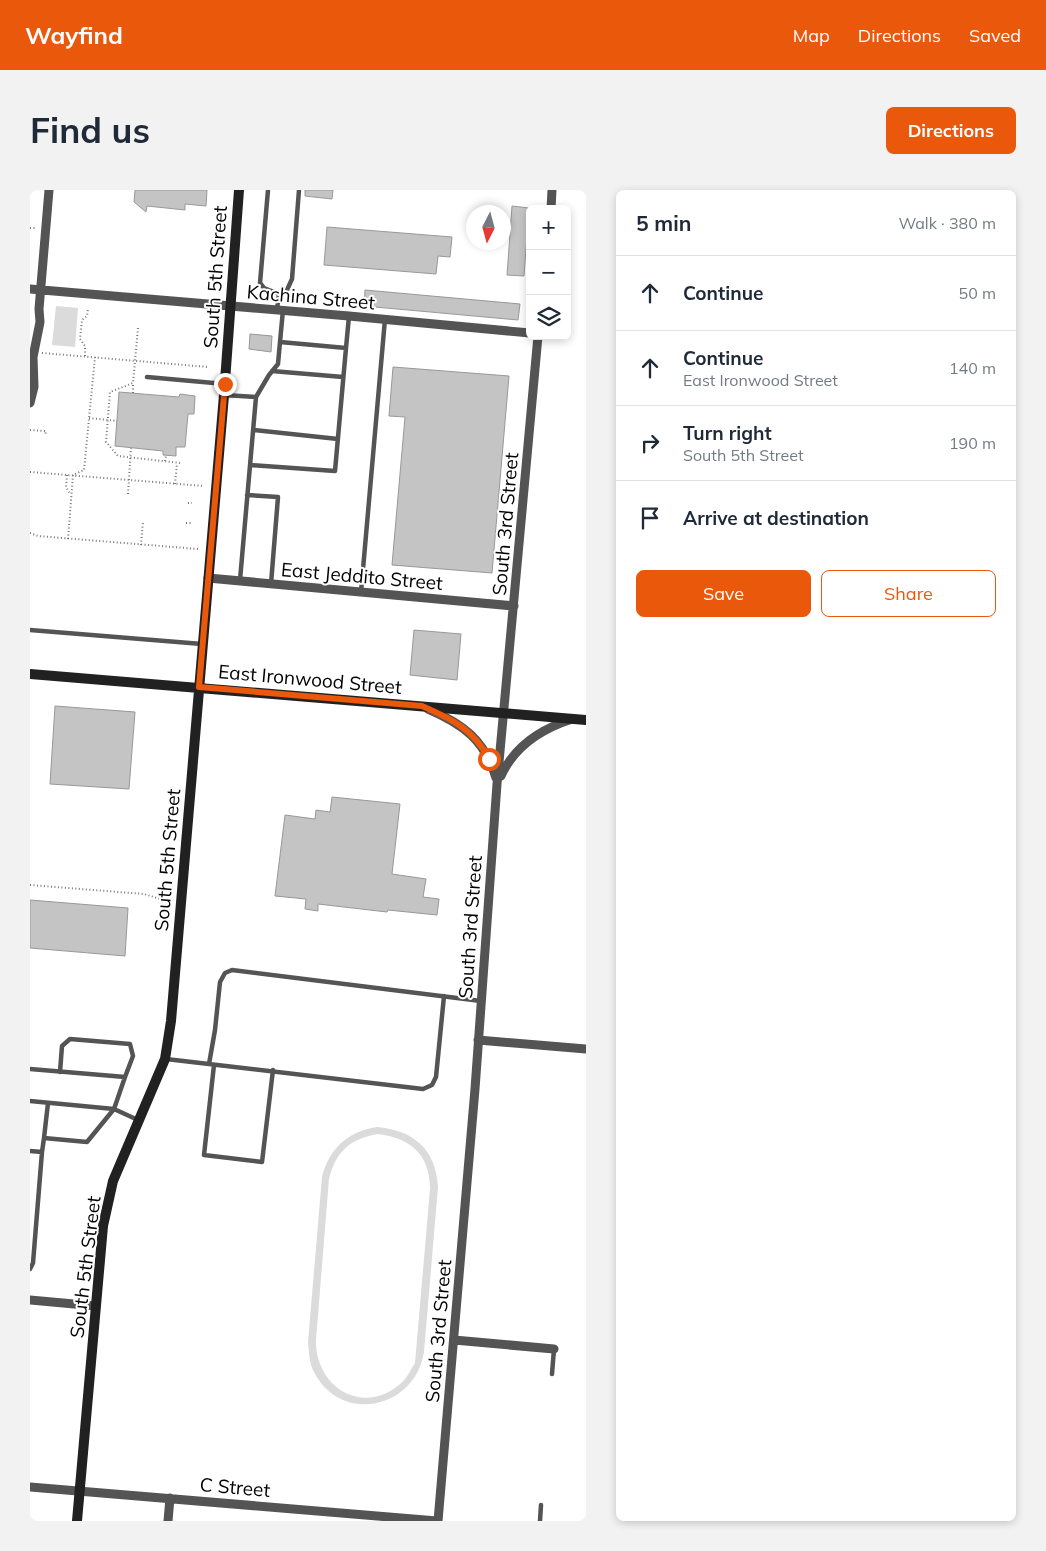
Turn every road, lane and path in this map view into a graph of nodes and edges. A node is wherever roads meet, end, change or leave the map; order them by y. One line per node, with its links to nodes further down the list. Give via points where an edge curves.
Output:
1 (48, 190): 10 (street)
2 (239, 190): 12 (street, South 5th Street)
3 (268, 190): 11 (lane, via 260,283)
4 (299, 190): 11 (lane, via 292,279 287,290)
5 (552, 190): 6 (street)
6 (551, 205)
7 (30, 228): 8 (path)
8 (38, 229)
9 (30, 290): 10 (street, Kachina Street)
10 (40, 290): 12 (street, Kachina Street); 22 (street, via 40,322)
11 (279, 294): 14 (lane)
12 (231, 306): 14 (street, Kachina Street); 31 (street, South 5th Street)
13 (88, 308): 23 (path, via 87,316 82,320 80,340 85,346)
14 (280, 310): 15 (street, Kachina Street); 20 (lane)
15 (349, 316): 16 (street, Kachina Street); 21 (lane)
16 (385, 319): 18 (street, Kachina Street); 74 (lane)
17 (138, 328): 25 (path)
18 (526, 333)
19 (538, 340): 75 (street, South 3rd Street)
20 (280, 342): 21 (lane); 27 (lane, via 278,364)
21 (346, 348): 29 (lane)
22 (34, 352): 23 (path); 34 (street, via 34,387)
23 (85, 356): 24 (path)
24 (95, 357): 25 (path); 35 (path)
25 (135, 360): 26 (path); 30 (path)
26 (208, 367)
27 (272, 371): 29 (lane); 33 (lane)
28 (147, 377): 31 (lane)
29 (343, 377): 41 (lane)
30 (133, 383): 32 (path); 36 (path, via 110,392)
31 (224, 390): 33 (lane); 71 (street, South 5th Street)
32 (133, 393)
33 (256, 397): 39 (lane)
34 (30, 403)
35 (88, 418): 36 (path); 51 (path, via 84,470)
36 (108, 420): 37 (path); 44 (path, via 106,442 118,456)
37 (117, 421)
38 (30, 430): 40 (path, via 46,431)
39 (253, 430): 41 (lane); 48 (lane)
40 (45, 435)
41 (338, 439): 48 (lane, via 335,471)
42 (132, 448): 44 (path)
43 (166, 455): 45 (path)
44 (131, 458): 45 (path); 52 (path)
45 (165, 461): 46 (path)
46 (177, 463): 47 (path); 53 (path)
47 (180, 463)
48 (250, 465): 57 (lane)
49 (30, 472): 50 (path)
50 (67, 475): 51 (path); 55 (path, via 66,487)
51 (73, 475): 52 (path); 55 (path)
52 (129, 480): 53 (path); 56 (path)
53 (175, 484): 54 (path)
54 (204, 486)
55 (70, 494): 58 (path)
56 (128, 494)
57 (247, 495): 72 (lane); 73 (lane, via 278,498)
58 (70, 502): 59 (path); 62 (path)
59 (76, 503)
60 (188, 503): 61 (path)
61 (192, 503)
62 (70, 514): 63 (path); 68 (path)
63 (75, 514)
64 (143, 521): 69 (path)
65 (186, 523): 66 (path)
66 (191, 523)
67 (30, 533): 68 (path)
68 (68, 538): 69 (path)
69 (141, 545): 70 (path)
70 (198, 549)
71 (208, 578): 72 (street, East Jeddito Street); 77 (street, South 5th Street)
72 (240, 582): 73 (street, East Jeddito Street)
73 (271, 584): 74 (street, East Jeddito Street)
74 (361, 592): 75 (street, East Jeddito Street)
75 (514, 606): 81 (street, South 3rd Street)
76 (30, 630): 77 (lane)
77 (202, 644): 79 (street, South 5th Street)
78 (30, 674): 79 (street, East Ironwood Street)
79 (199, 687): 80 (street, East Ironwood Street); 91 (street, South 5th Street, via 171,1022)
80 (422, 706): 81 (street, East Ironwood Street); 84 (street, via 459,724 478,740 489,759)
81 (504, 713): 82 (street, East Ironwood Street); 84 (street, South 3rd Street)
82 (573, 719): 83 (street, East Ironwood Street); 84 (street, via 542,731 522,747 506,766)
83 (586, 720)
84 (497, 784): 88 (street, South 3rd Street)
85 (30, 885): 86 (path, via 144,894)
86 (167, 901)
87 (444, 996): 88 (lane); 92 (lane, via 232,970 225,973 220,982); 94 (lane, via 436,1077 432,1085 423,1089)
88 (481, 1001): 89 (street, South 3rd Street)
89 (478, 1040): 90 (street); 107 (street, South 3rd Street)
90 (586, 1049)
91 (164, 1059): 92 (lane); 100 (street, South 5th Street)
92 (211, 1065): 94 (lane); 94 (lane, via 204,1155 262,1162)
93 (30, 1069): 95 (lane)
94 (273, 1070)
95 (60, 1072): 96 (lane); 96 (lane, via 62,1046 70,1039 96,1041 130,1044 133,1056)
96 (125, 1077): 99 (lane)
97 (30, 1101): 98 (lane)
98 (48, 1103): 99 (lane); 101 (lane)
99 (114, 1109): 100 (lane); 101 (lane, via 87,1142)
100 (138, 1120): 106 (street, South 5th Street, via 113,1181 103,1226)
101 (44, 1138): 103 (lane)
102 (30, 1151): 103 (lane)
103 (42, 1152): 104 (lane)
104 (30, 1269)
105 (30, 1300): 106 (street)
106 (96, 1306): 111 (street, South 5th Street)
107 (454, 1340): 108 (street); 116 (street, South 3rd Street)
108 (554, 1349): 109 (lane)
109 (552, 1374)
110 (30, 1487): 111 (street, C Street)
111 (80, 1491): 112 (street, C Street); 114 (street, South 5th Street)
112 (170, 1498): 115 (street); 116 (street, C Street)
113 (541, 1505): 117 (lane)
114 (78, 1521)
115 (168, 1521)
116 (437, 1521)
117 (540, 1521)

